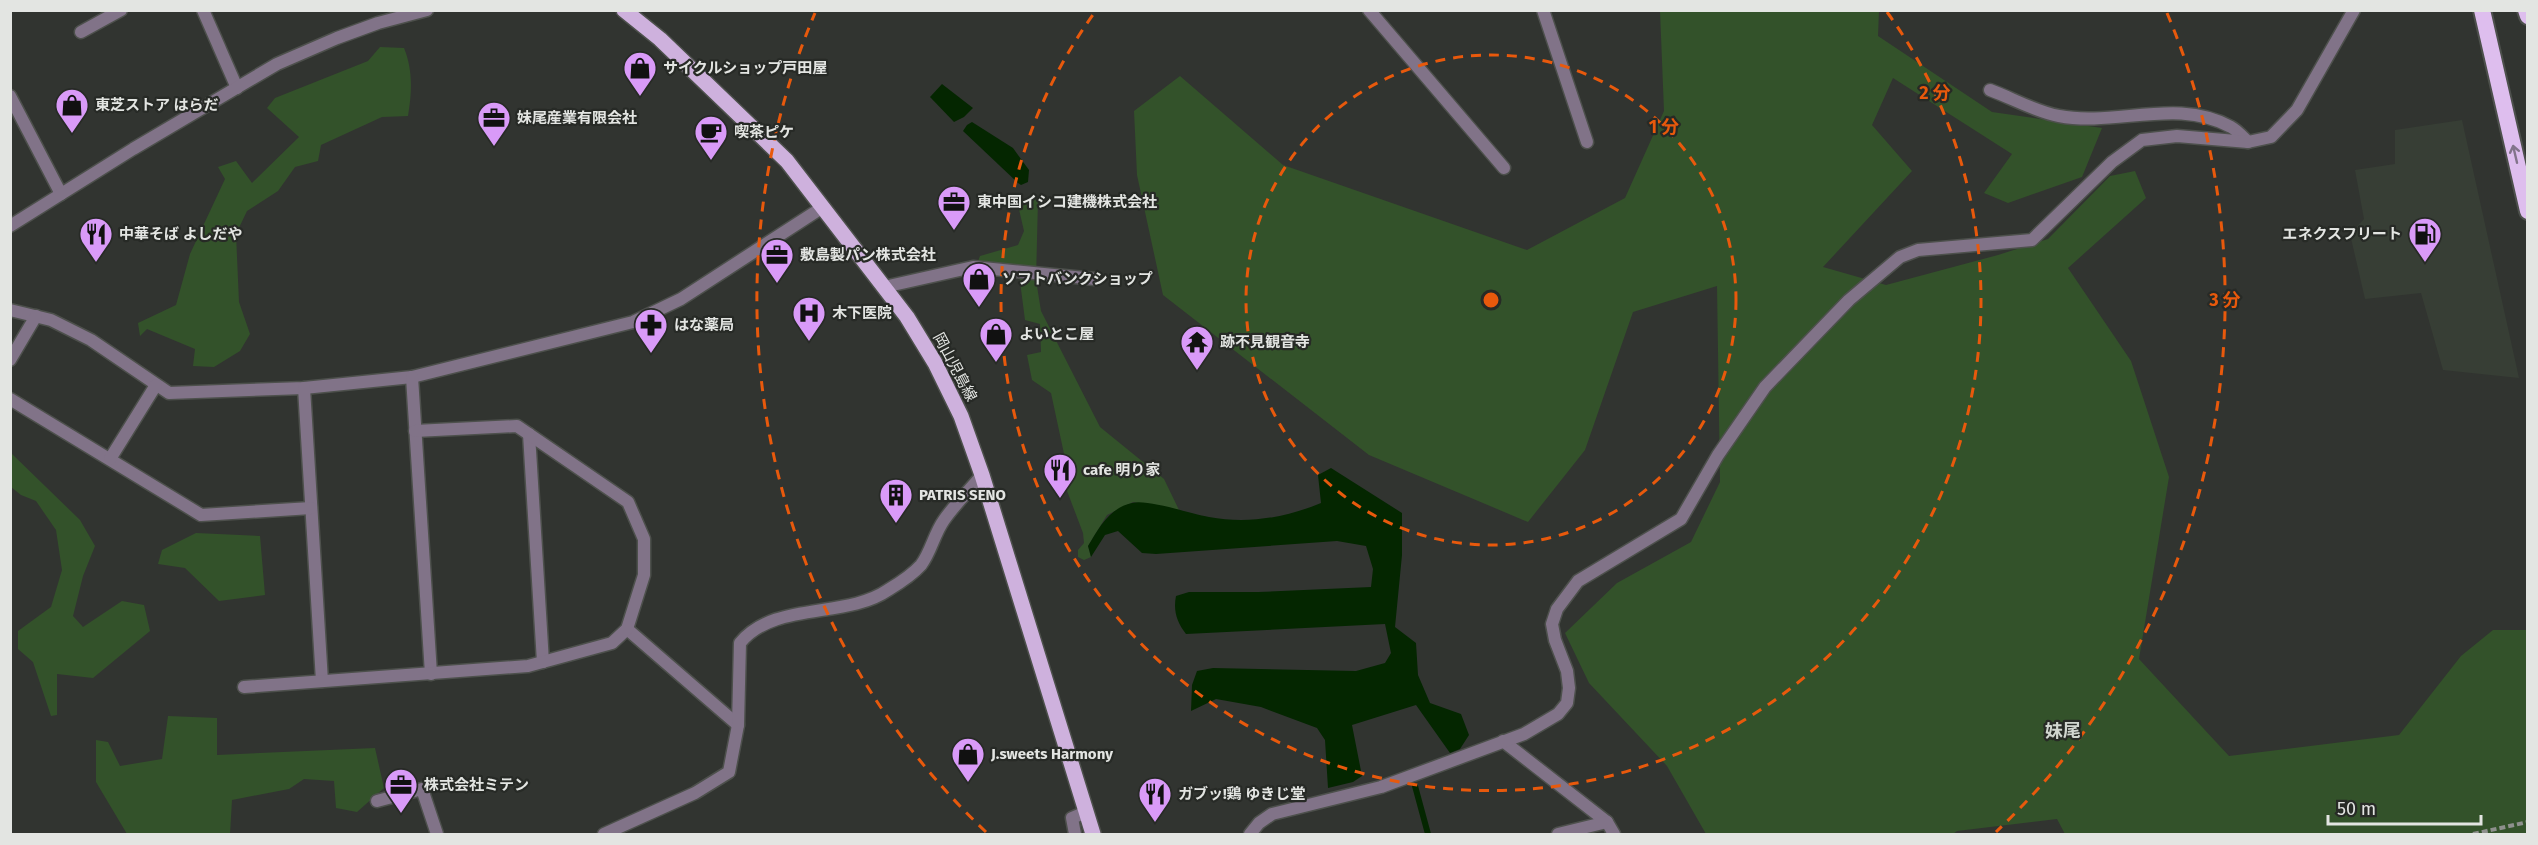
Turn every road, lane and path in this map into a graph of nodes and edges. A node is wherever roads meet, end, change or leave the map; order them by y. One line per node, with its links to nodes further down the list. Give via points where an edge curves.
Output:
1 (121, 10): 11 (street)
2 (203, 10): 12 (street)
3 (427, 10): 12 (street, via 337,38 278,64)
4 (624, 10): 19 (main road, 岡山児島線, via 660,39 787,161)
5 (1369, 10): 17 (street)
6 (1543, 10): 15 (street)
7 (2355, 10): 16 (street, via 2297,110 2271,137)
8 (2482, 10): 20 (highway, one-way to 8)
9 (2526, 10): 10 (highway)
10 (2528, 16)
11 (81, 32)
12 (237, 88): 18 (street)
13 (1990, 90): 16 (street, via 2058,116 2094,118 2170,112 2203,116 2232,127)
14 (10, 96): 18 (street)
15 (1587, 142)
16 (2248, 142): 42 (street, via 2177,136 2142,140 2112,162 2032,240 1918,250 1900,257 1849,300 1765,387 1718,455 1681,519 1578,581 1557,609 1552,624 1567,671 1567,703 1558,714)
17 (1504, 168)
18 (61, 194): 21 (street)
19 (823, 207): 23 (main road, 岡山児島線); 27 (street, via 681,299 633,322)
20 (2528, 211)
21 (10, 226)
22 (1095, 279): 23 (street, via 973,267)
23 (884, 287): 34 (main road, 岡山児島線, via 934,363 961,416)
24 (10, 310): 25 (street)
25 (36, 316): 26 (street); 28 (street, via 91,340)
26 (10, 360)
27 (412, 378): 29 (street); 31 (street)
28 (156, 385): 29 (street, via 169,393); 33 (street)
29 (304, 388): 35 (street)
30 (10, 399): 33 (street)
31 (415, 431): 32 (street, via 517,426); 38 (street)
32 (529, 434): 36 (street, via 628,501 645,539 644,575); 37 (street)
33 (110, 459): 35 (street, via 201,514)
34 (982, 475): 41 (street, via 943,521 920,566 886,592 844,608 794,614 747,635 740,643); 44 (main road, 岡山児島線)
35 (311, 508): 39 (street)
36 (627, 629): 37 (street, via 612,644); 41 (street)
37 (543, 662): 38 (street)
38 (431, 674): 39 (street)
39 (322, 681): 40 (street)
40 (244, 687)
41 (738, 725): 48 (street, via 729,772 695,793)
42 (1503, 741): 45 (street); 51 (street, via 1381,787 1272,814)
43 (377, 801): 47 (street, via 422,789)
44 (1086, 812): 49 (street, via 1072,818); 50 (main road, 岡山児島線)
45 (1607, 822): 52 (street); 53 (street)
46 (2528, 822): 54 (path)
47 (437, 834)
48 (604, 834)
49 (1075, 834)
50 (1093, 834)
51 (1250, 834)
52 (1558, 834)
53 (1614, 834)
54 (2473, 834)

